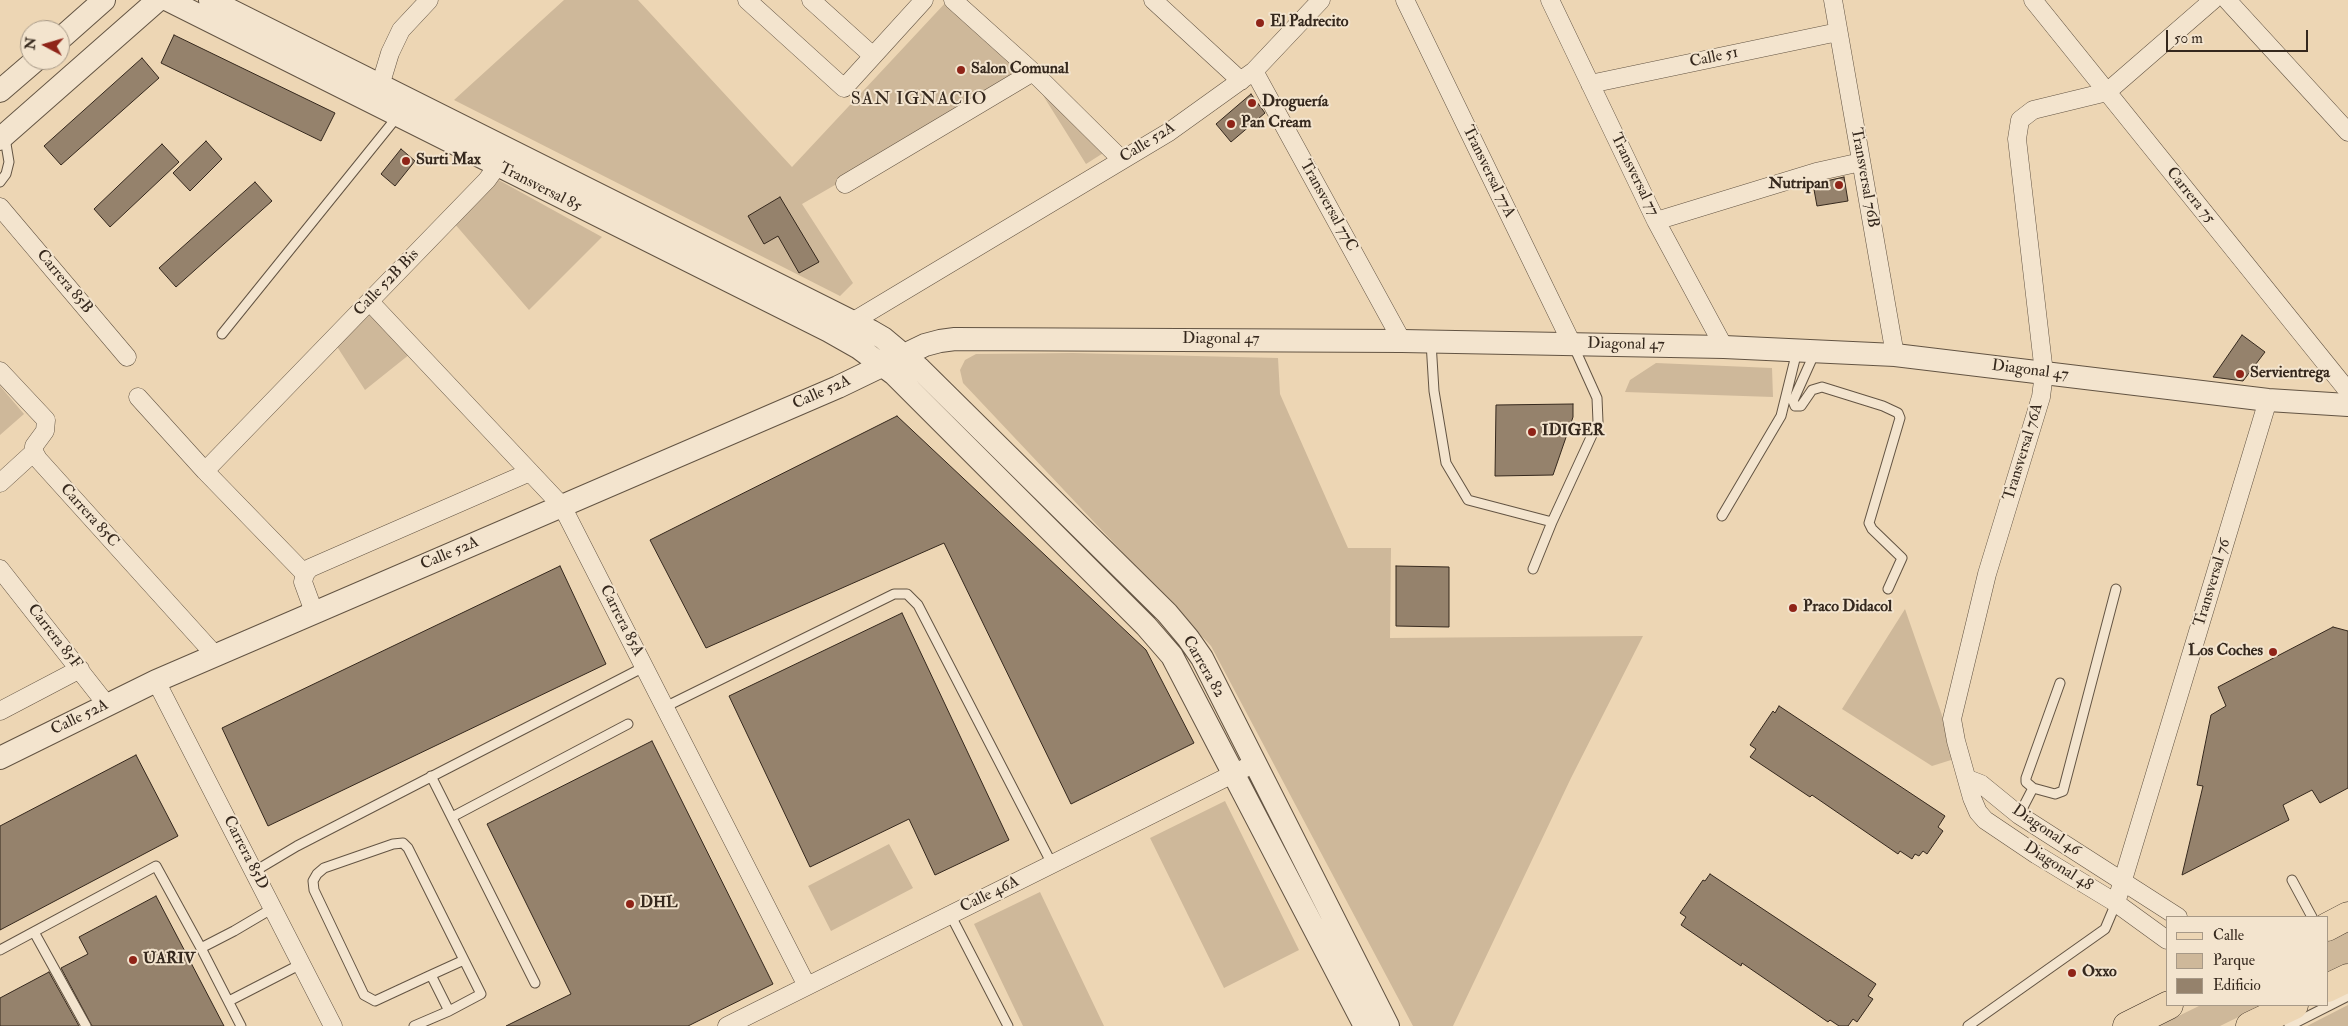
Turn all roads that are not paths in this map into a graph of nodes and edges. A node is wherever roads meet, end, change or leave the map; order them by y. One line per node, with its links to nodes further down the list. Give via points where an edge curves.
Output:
1 (104, 0): 18 (street)
2 (158, 0): 30 (street)
3 (168, 0): 28 (street, Transversal 85)
4 (210, 0): 25 (street, Transversal 85)
5 (429, 0): 25 (street, via 401,30)
6 (747, 0): 20 (street, via 844,88)
7 (811, 0): 20 (street)
8 (924, 0): 20 (street)
9 (952, 0): 22 (street)
10 (1153, 0): 23 (street, Transversal 77C)
11 (1404, 0): 43 (street, Transversal 77A)
12 (1550, 0): 24 (street, Transversal 77)
13 (1833, 0): 19 (street, Transversal 76B)
14 (2033, 0): 27 (street, Carrera 75)
15 (2213, 0): 27 (street)
16 (2228, 0): 29 (street)
17 (1318, 1): 23 (street, Calle 52A)
18 (70, 30)
19 (1838, 32): 24 (street, Calle 51); 32 (street, Transversal 76B)
20 (872, 56)
21 (25, 70): 26 (street)
22 (1033, 72): 31 (street); 35 (street)
23 (1248, 76): 31 (street, Calle 52A, via 1169,132); 41 (street, Transversal 77C)
24 (1590, 84): 37 (street, Transversal 77)
25 (380, 86): 28 (street, Transversal 85)
26 (0, 92)
27 (2107, 92): 51 (street, Transversal 76A, via 2033,110 2020,120 2017,139); 52 (street, Carrera 75)
28 (403, 108): 33 (street, Transversal 85); 39 (street, Transversal 85); 40 (lane)
29 (2348, 132)
30 (2, 137): 34 (lane, via 9,162)
31 (1122, 160): 39 (street, Calle 52A)
32 (1862, 162): 37 (street, via 1816,172); 47 (street, Transversal 76B)
33 (497, 166): 38 (street, Calle 52B Bis); 49 (street, Transversal 85, via 829,331)
34 (0, 182)
35 (845, 184)
36 (0, 207): 48 (street, Carrera 85B)
37 (1656, 221): 44 (street, Transversal 77)
38 (370, 302): 57 (street, Calle 52B Bis); 58 (street, Carrera 85A)
39 (852, 322): 46 (street, Transversal 85, via 883,338)
40 (222, 334)
41 (1402, 341): 42 (street, Diagonal 47); 46 (street, Diagonal 47, via 955,339 925,345)
42 (1432, 341): 43 (street, Diagonal 47); 62 (lane, via 1434,391 1446,463 1468,500)
43 (1572, 344): 44 (street, Diagonal 47); 62 (lane, via 1597,398 1598,422)
44 (1724, 347): 45 (street, Diagonal 47)
45 (1806, 351): 47 (street, Diagonal 47); 61 (lane, via 1781,416); 66 (lane, via 1793,401 1795,406 1801,406 1812,390 1822,387 1883,406 1898,413 1900,418 1869,523 1902,558)
46 (903, 355): 49 (street, Calle 52A); 79 (street, Carrera 82, via 942,389 1167,613 1202,658)
47 (1896, 355): 51 (street, Diagonal 47)
48 (127, 357)
49 (883, 364): 60 (street, Calle 52A, via 838,387); 80 (street, Carrera 82, via 1157,638 1186,681)
50 (0, 371): 56 (street, via 46,420 45,431 34,446)
51 (2044, 373): 54 (street, Diagonal 47); 82 (street, Transversal 76A, via 2041,397 1987,574 1952,720)
52 (2348, 391)
53 (138, 397): 57 (street)
54 (2268, 400): 55 (street, Diagonal 47); 91 (street, Transversal 76)
55 (2348, 405)
56 (34, 452): 59 (street); 69 (street, Carrera 85C)
57 (205, 471): 65 (street)
58 (530, 472): 60 (street, Carrera 85A); 65 (street, via 310,568)
59 (0, 483)
60 (562, 506): 68 (street, Calle 52A); 70 (street, Carrera 85A)
61 (1722, 516)
62 (1552, 522): 64 (lane)
63 (0, 569): 71 (street, Carrera 85F)
64 (1533, 569)
65 (305, 574): 68 (street, via 303,582)
66 (1888, 589)
67 (2116, 589): 83 (lane, via 2063,791 2055,794)
68 (314, 612): 69 (street, Calle 52A)
69 (215, 655): 72 (street, Calle 52A)
70 (644, 667): 75 (street, Carrera 85A); 81 (lane)
71 (80, 669): 74 (street, Carrera 85F); 76 (street)
72 (156, 681): 74 (street, Calle 52A); 89 (street, Carrera 85D)
73 (2060, 683): 83 (lane, via 2026,778)
74 (107, 705): 78 (street, Calle 52A)
75 (664, 707): 88 (lane, via 894,594 907,594 918,605); 108 (street, Carrera 85A)
76 (0, 710)
77 (628, 724): 85 (lane)
78 (0, 758)
79 (1254, 764): 80 (street, Calle 46A); 122 (street, Carrera 82)
80 (1232, 774): 88 (street, Calle 46A); 121 (street, Carrera 82)
81 (431, 776): 85 (lane); 89 (lane)
82 (1968, 779): 84 (street, Diagonal 46, via 1980,784); 87 (street, Diagonal 48, via 1972,798 1985,820)
83 (2033, 788): 84 (lane)
84 (2019, 815): 86 (street, Diagonal 46)
85 (452, 818): 107 (lane)
86 (2048, 834): 87 (street); 91 (street, Diagonal 46)
87 (2037, 855): 92 (street, Diagonal 48)
88 (1052, 864): 94 (street, Calle 46A)
89 (255, 871): 93 (street, Carrera 85D)
90 (2292, 880): 96 (lane)
91 (2124, 882): 92 (street, Transversal 76); 95 (street)
92 (2116, 903): 100 (street, Diagonal 48); 123 (lane, via 2106,930)
93 (273, 908): 101 (lane); 104 (street, Carrera 85D)
94 (950, 914): 108 (street, Calle 46A); 120 (lane)
95 (2176, 916)
96 (2311, 916)
97 (2348, 916): 98 (main road)
98 (2328, 926)
99 (34, 932): 101 (lane, via 156,866); 102 (lane); 115 (lane)
100 (2166, 939)
101 (201, 948): 111 (lane)
102 (0, 950)
103 (464, 960): 105 (lane); 105 (lane, via 408,848 403,844 394,844 324,868 317,874 313,881 314,890 364,995 375,1001); 114 (lane, via 481,994)
104 (302, 964): 111 (lane); 117 (street, Carrera 85D)
105 (431, 975): 114 (lane)
106 (2348, 978): 109 (main road)
107 (535, 983)
108 (807, 986): 119 (street, Calle 46A)
109 (2328, 988)
110 (2348, 996): 126 (lane)
111 (229, 1001): 116 (lane)
112 (2167, 1006): 124 (main road)
113 (2292, 1006): 125 (main road)
114 (449, 1011): 118 (lane)
115 (86, 1026)
116 (241, 1026)
117 (333, 1026)
118 (414, 1026)
119 (726, 1026)
120 (1008, 1026)
121 (1365, 1026)
122 (1388, 1026)
123 (1968, 1026)
124 (2127, 1026)
125 (2250, 1026)
126 (2289, 1026)

